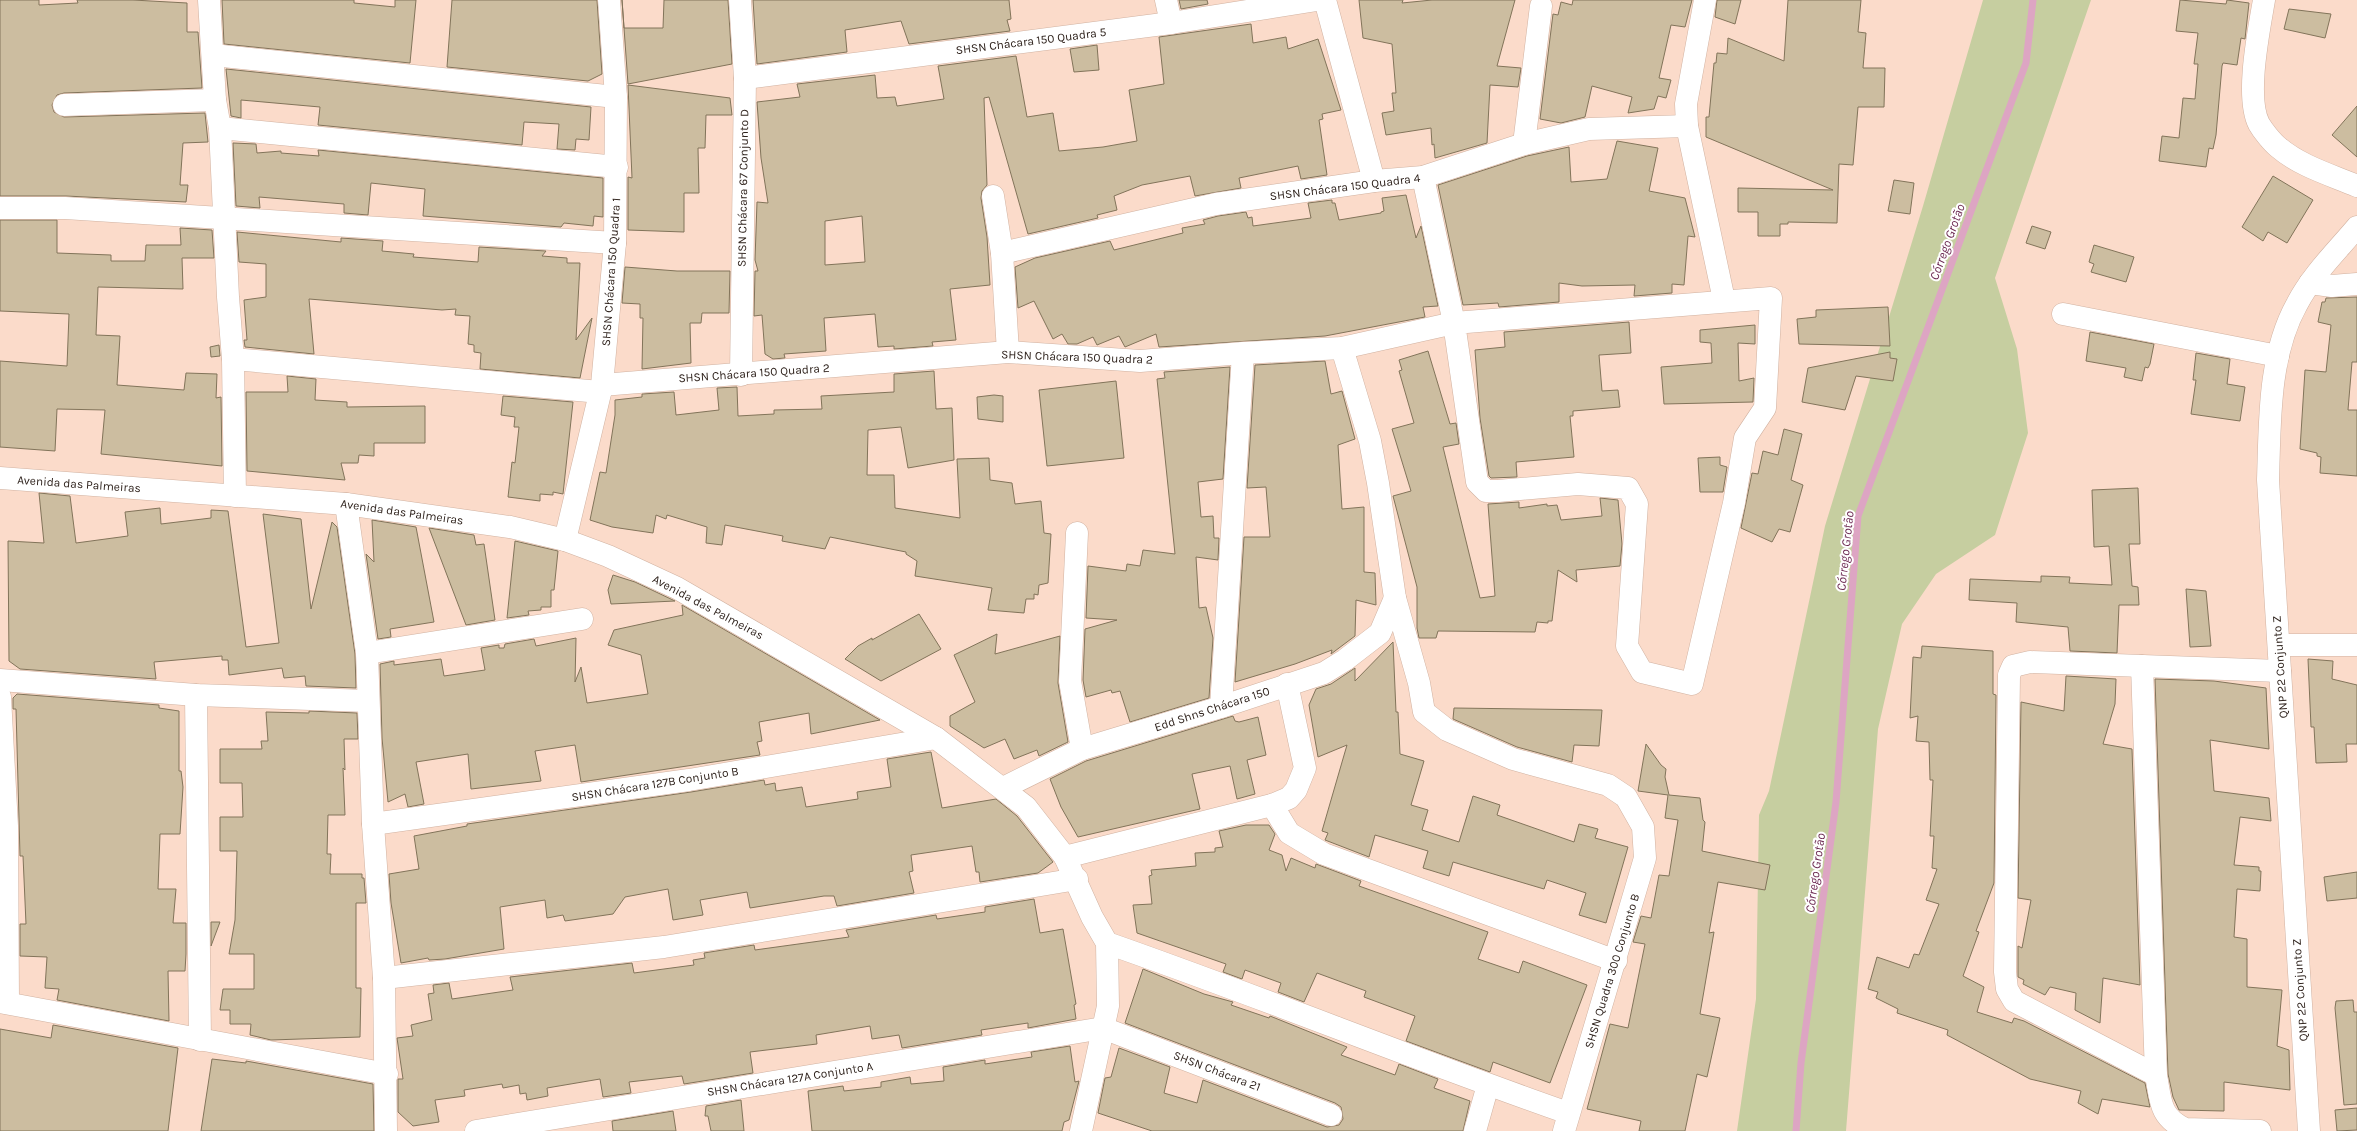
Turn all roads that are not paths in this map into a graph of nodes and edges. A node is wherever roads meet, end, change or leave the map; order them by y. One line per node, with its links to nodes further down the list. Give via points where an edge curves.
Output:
1 (209, 0): 11 (street)
2 (609, 0): 13 (street, SHSN Chácara 150 Quadra 1)
3 (740, 0): 12 (street, SHSN Chácara 67 Conjunto D)
4 (1166, 0): 10 (street)
5 (1318, 0): 10 (street, SHSN Chácara 150 Quadra 5)
6 (1325, 0): 21 (street)
7 (1705, 0): 16 (street, via 1686,104)
8 (2264, 0): 22 (street, via 2253,95 2259,123 2278,147 2301,163)
9 (1541, 6): 18 (street)
10 (1170, 23): 12 (street, SHSN Chácara 150 Quadra 5)
11 (213, 55): 13 (street); 14 (street)
12 (745, 78): 39 (street, SHSN Chácara 67 Conjunto D)
13 (616, 97): 19 (street, SHSN Chácara 150 Quadra 1)
14 (215, 100): 15 (street); 17 (street)
15 (64, 105)
16 (1687, 126): 18 (street, SHSN Chácara 150 Quadra 4, via 1589,129); 31 (street)
17 (220, 128): 19 (street); 25 (street)
18 (1524, 144): 20 (street, SHSN Chácara 150 Quadra 4)
19 (617, 167): 27 (street, SHSN Chácara 150 Quadra 1)
20 (1423, 177): 21 (street, SHSN Chácara 150 Quadra 4); 33 (street)
21 (1374, 181): 28 (street, SHSN Chácara 150 Quadra 4, via 1216,204)
22 (2357, 186)
23 (993, 196): 28 (street)
24 (0, 208): 25 (street, via 65,208)
25 (224, 218): 27 (street); 38 (street)
26 (2357, 227): 29 (street, QNP 22 Conjunto Z)
27 (615, 243): 40 (street, SHSN Chácara 150 Quadra 1)
28 (1002, 253): 35 (street)
29 (2310, 283): 30 (street, via 2332,286); 37 (street, QNP 22 Conjunto Z, via 2296,305)
30 (2357, 284)
31 (1724, 300): 33 (street, SHSN Chácara 150 Quadra 2); 33 (street, SHSN Chácara 150 Quadra 2, via 1771,298 1765,408 1745,438 1734,503 1692,684 1642,672 1627,646 1637,504 1628,488 1578,484 1486,491 1477,482)
32 (2063, 314): 37 (street)
33 (1454, 323): 34 (street, SHSN Chácara 150 Quadra 2)
34 (1342, 348): 36 (street, SHSN Chácara 150 Quadra 2); 46 (street, via 1370,441)
35 (1008, 352): 36 (street, SHSN Chácara 150 Quadra 2, via 1140,361); 39 (street, SHSN Chácara 150 Quadra 2)
36 (1243, 353): 58 (street)
37 (2278, 356): 48 (street, QNP 22 Conjunto Z, via 2270,425 2268,480)
38 (233, 359): 40 (street, SHSN Chácara 150 Quadra 2); 42 (street)
39 (740, 375): 40 (street, SHSN Chácara 150 Quadra 2)
40 (601, 388): 45 (street, SHSN Chácara 150 Quadra 1)
41 (0, 478): 42 (street, Avenida das Palmeiras)
42 (235, 496): 43 (street, Avenida das Palmeiras)
43 (346, 504): 45 (street, Avenida das Palmeiras, via 510,527); 50 (street)
44 (1077, 533): 60 (street, via 1070,681)
45 (565, 540): 59 (street, Avenida das Palmeiras, via 608,556 677,588)
46 (1395, 598): 54 (street, Edd Shns Chácara 150, via 1380,633 1346,660 1324,672); 67 (street, SHSN Quadra 300 Conjunto B, via 1419,683 1424,712 1447,730 1513,759 1608,785 1626,797 1643,828 1645,858)
47 (582, 619): 50 (street)
48 (2279, 645): 49 (street); 52 (street, QNP 22 Conjunto Z)
49 (2357, 645)
50 (367, 653): 57 (street)
51 (2142, 666): 52 (street); 73 (street); 73 (street, via 2030,662 2013,666 2008,676 2005,972 2007,989 2014,1001)
52 (2280, 670): 82 (street, QNP 22 Conjunto Z)
53 (0, 680): 55 (street)
54 (1287, 684): 58 (street, Edd Shns Chácara 150); 62 (street, via 1305,768 1296,790 1289,798)
55 (196, 695): 57 (street); 71 (street)
56 (0, 697): 69 (street, via 7,826)
57 (367, 701): 63 (street)
58 (1221, 708): 60 (street, Edd Shns Chácara 150)
59 (936, 738): 61 (street, Avenida das Palmeiras); 63 (street, SHSN Chácara 127B Conjunto B, via 689,780)
60 (1082, 749): 61 (street, Edd Shns Chácara 150)
61 (1003, 788): 64 (street, Avenida das Palmeiras, via 1026,807)
62 (1272, 805): 64 (street); 67 (street, via 1289,833 1324,854)
63 (373, 824): 68 (street)
64 (1065, 857): 65 (street, Avenida das Palmeiras)
65 (1076, 879): 66 (street, Avenida das Palmeiras, via 1092,917); 68 (street, via 664,947)
66 (1107, 943): 70 (street, Avenida das Palmeiras, via 1108,1006); 74 (street, via 1225,984)
67 (1616, 961): 76 (street, SHSN Quadra 300 Conjunto B)
68 (384, 978): 72 (street)
69 (4, 1002): 71 (street)
70 (1103, 1028): 75 (street, SHSN Chácara 21); 78 (street, SHSN Chácara 127A Conjunto A); 79 (street, Avenida das Palmeiras)
71 (200, 1040): 72 (street)
72 (387, 1074): 77 (street)
73 (2156, 1075): 81 (street, via 2163,1112 2175,1124 2185,1129)
74 (1488, 1085): 76 (street); 80 (street)
75 (1331, 1115)
76 (1566, 1122)
77 (386, 1131)
78 (476, 1131)
79 (1081, 1131)
80 (1475, 1131)
81 (2260, 1131)
82 (2309, 1131)

